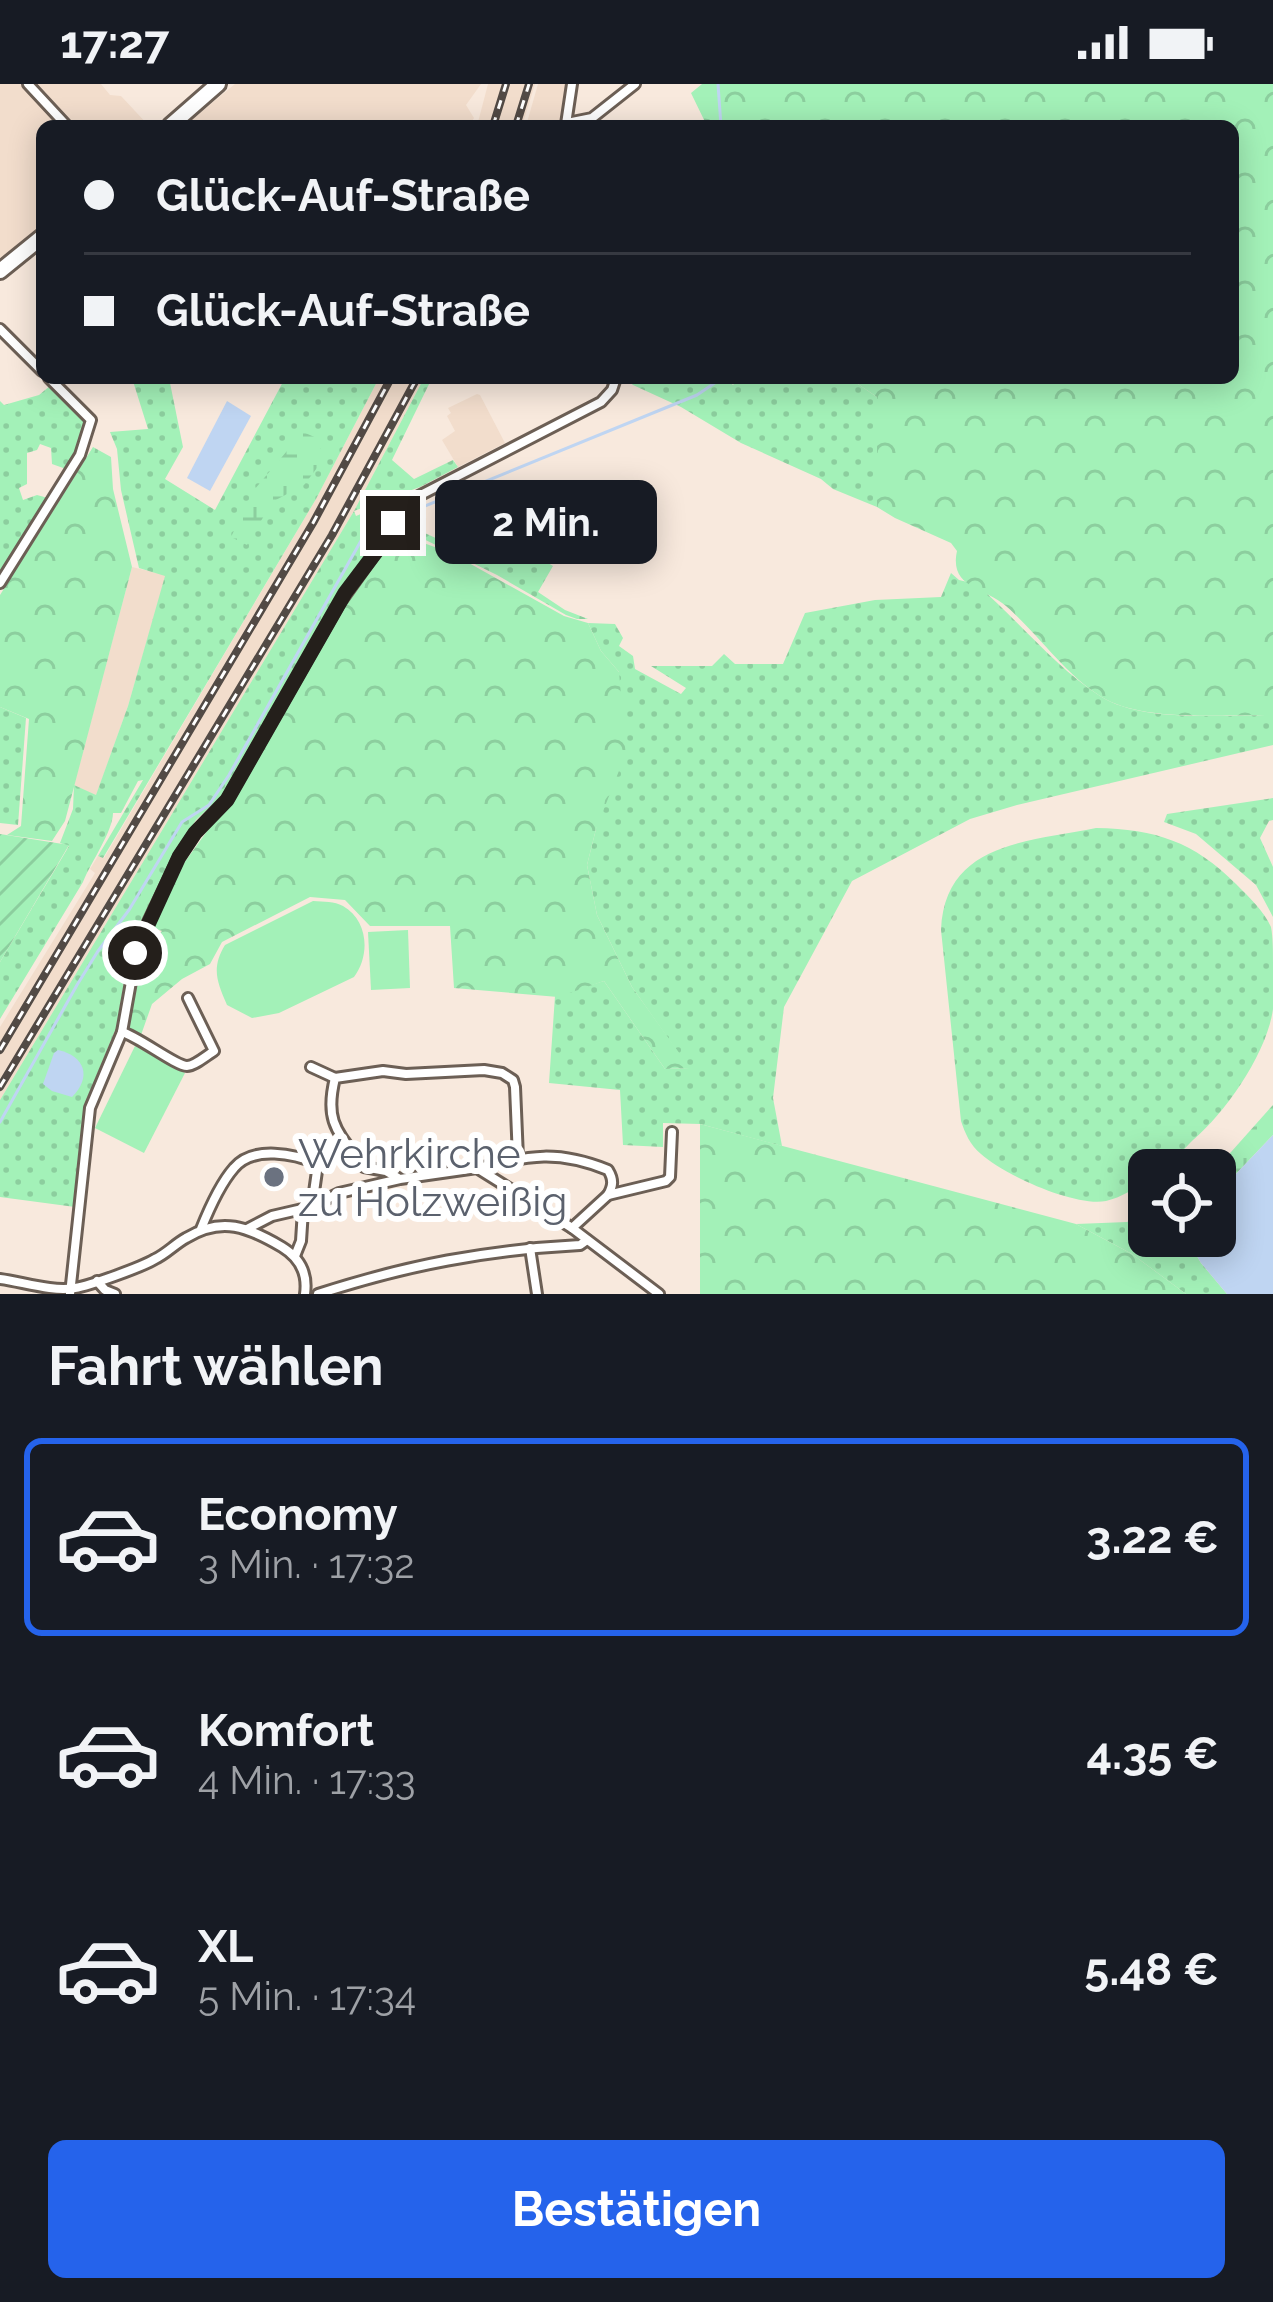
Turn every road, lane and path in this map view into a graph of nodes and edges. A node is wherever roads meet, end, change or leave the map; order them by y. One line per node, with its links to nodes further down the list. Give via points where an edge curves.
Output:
1 (28, 84): 5 (street)
2 (218, 84): 6 (main road)
3 (572, 84): 7 (street)
4 (635, 84): 8 (street)
5 (61, 120)
6 (177, 120)
7 (567, 120)
8 (596, 120)
9 (36, 242): 10 (main road)
10 (0, 271)
11 (0, 329): 12 (street)
12 (36, 365)
13 (55, 384): 15 (street, via 91,420 80,455)
14 (614, 384): 17 (street, via 601,402 399,509 227,800 179,857 135,953)
15 (0, 583)
16 (188, 998): 17 (street, via 214,1051 193,1065)
17 (122, 1032): 34 (street, via 90,1108)
18 (311, 1067): 19 (street)
19 (335, 1078): 21 (street, via 383,1070 502,1073 515,1087); 23 (street, via 334,1126 364,1167)
20 (672, 1132): 24 (street, via 670,1177)
21 (518, 1158): 22 (street); 24 (street, via 562,1155 608,1170)
22 (477, 1168): 23 (street); 26 (street)
23 (400, 1179): 25 (street)
24 (608, 1195): 26 (street)
25 (307, 1208): 27 (street); 28 (street, via 318,1165 285,1153 245,1159); 31 (street)
26 (572, 1228): 29 (street)
27 (247, 1229): 28 (street, via 221,1224); 31 (street)
28 (200, 1231): 33 (street, via 154,1260)
29 (587, 1240): 30 (street); 39 (street)
30 (530, 1247): 37 (street); 38 (street)
31 (295, 1256): 36 (street)
32 (0, 1279): 34 (street)
33 (96, 1280): 34 (street); 35 (street)
34 (71, 1291)
35 (115, 1294)
36 (304, 1294)
37 (318, 1294)
38 (537, 1294)
39 (659, 1294)

